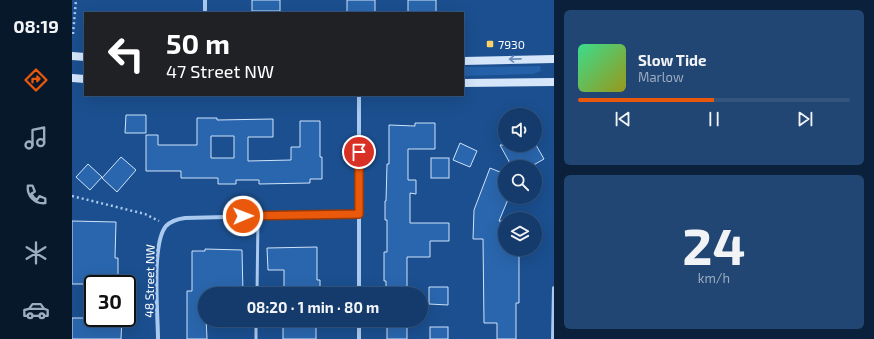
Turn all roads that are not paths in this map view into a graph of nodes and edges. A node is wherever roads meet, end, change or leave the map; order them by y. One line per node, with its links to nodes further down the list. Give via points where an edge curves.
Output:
1 (205, 0): 2 (street)
2 (205, 12)
3 (72, 56): 4 (street)
4 (84, 57)
5 (554, 59): 6 (street, one-way to 6)
6 (464, 60)
7 (72, 78): 8 (street)
8 (84, 79)
9 (554, 82): 10 (street)
10 (464, 83)
11 (359, 96): 12 (street)
12 (359, 214): 13 (street); 15 (street)
13 (258, 216): 14 (lane); 19 (street, 48 Street NW, via 185,218 166,226 157,252)
14 (257, 287)
15 (359, 287)
16 (554, 288): 22 (street)
17 (256, 327): 20 (lane)
18 (359, 327): 21 (street)
19 (158, 339)
20 (256, 339)
21 (359, 339)
22 (553, 339)

